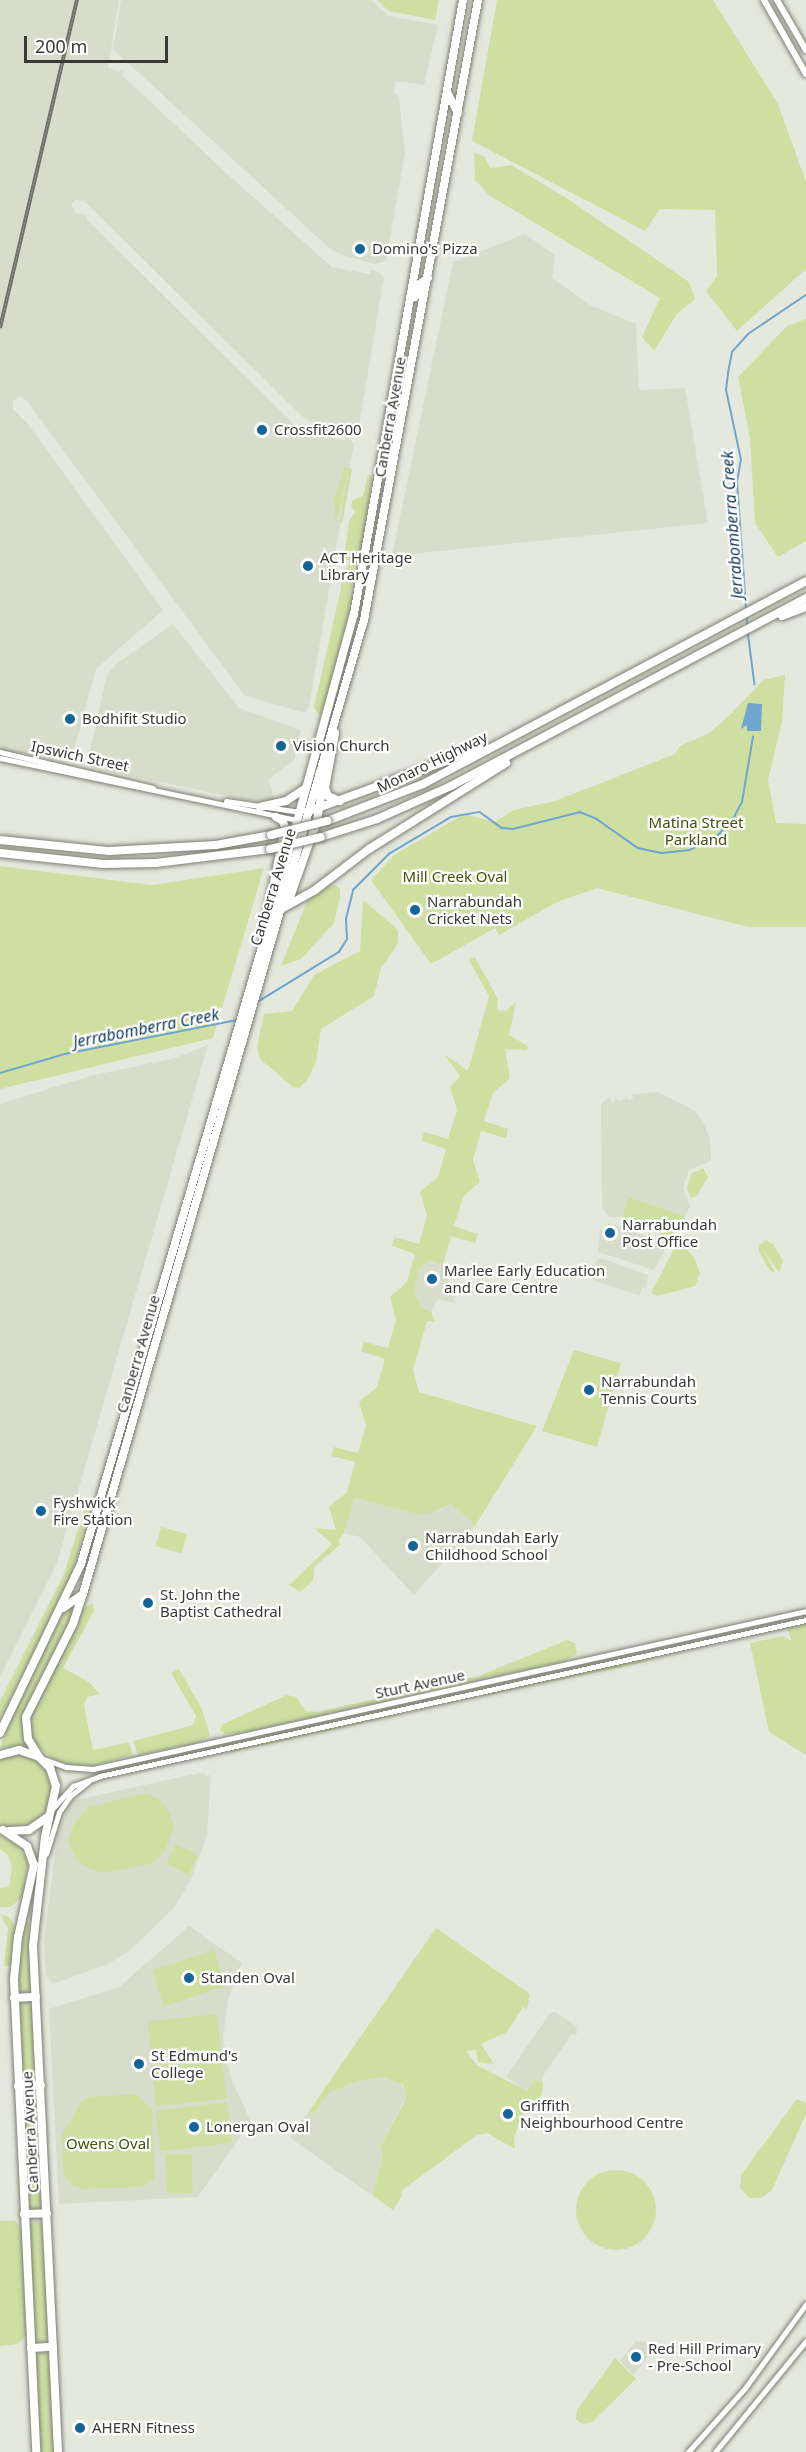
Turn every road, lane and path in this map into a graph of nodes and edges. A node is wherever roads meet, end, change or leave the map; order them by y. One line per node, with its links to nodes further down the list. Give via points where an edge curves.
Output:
1 (463, 0): 8 (highway, Canberra Avenue)
2 (478, 0): 7 (highway, Canberra Avenue)
3 (764, 0): 6 (main road)
4 (777, 0): 5 (main road)
5 (806, 50)
6 (806, 74)
7 (464, 81): 8 (highway); 9 (highway, Canberra Avenue)
8 (448, 94): 9 (highway); 10 (highway, Canberra Avenue)
9 (458, 115): 11 (highway, Canberra Avenue)
10 (418, 258): 11 (highway); 12 (highway, Canberra Avenue)
11 (428, 278): 12 (highway, via 420,284); 13 (highway, Canberra Avenue)
12 (406, 324): 14 (highway, Canberra Avenue)
13 (402, 425): 14 (highway, via 397,436); 15 (highway, Canberra Avenue)
14 (386, 440): 15 (highway); 17 (highway, Canberra Avenue)
15 (397, 456): 19 (highway, Canberra Avenue)
16 (806, 579): 23 (highway, Monaro Highway)
17 (360, 587): 19 (highway); 21 (highway, Canberra Avenue)
18 (806, 598): 22 (highway, Monaro Highway)
19 (368, 602): 21 (highway); 24 (highway, Canberra Avenue)
20 (806, 607): 22 (highway)
21 (354, 614): 28 (highway, Canberra Avenue)
22 (755, 627): 25 (highway, Monaro Highway)
23 (555, 713): 30 (highway, via 543,715 479,749); 36 (highway, Monaro Highway, bridge, via 402,794 327,821 271,835 216,845 120,851)
24 (335, 722): 30 (highway, via 334,751 325,788 330,797); 32 (highway); 33 (highway, Canberra Avenue)
25 (530, 747): 37 (highway, Monaro Highway, bridge, via 406,807 321,837 270,849 103,864); 40 (highway, via 369,849)
26 (0, 752): 27 (main road, Ipswich Street)
27 (5, 757): 29 (main road, Ipswich Street, via 146,783)
28 (307, 787): 31 (highway, via 293,798); 35 (highway, Canberra Avenue)
29 (203, 798): 31 (main road, Ipswich Street); 34 (main road, Ipswich Street)
30 (342, 801): 32 (highway)
31 (260, 807): 35 (main road, Ipswich Street)
32 (319, 809): 33 (highway); 41 (highway)
33 (310, 811): 35 (highway)
34 (276, 817): 35 (main road, Ipswich Street); 38 (highway, via 285,828)
35 (300, 817): 39 (highway, Canberra Avenue); 41 (highway, Canberra Avenue)
36 (0, 840)
37 (0, 853)
38 (275, 868): 39 (highway); 44 (highway)
39 (280, 882): 41 (highway); 44 (highway, Canberra Avenue)
40 (324, 883): 41 (highway); 42 (highway)
41 (291, 888): 42 (highway); 43 (highway, Canberra Avenue)
42 (288, 903): 43 (highway)
43 (280, 914): 46 (highway, Canberra Avenue)
44 (267, 928): 45 (highway, Canberra Avenue)
45 (79, 1570): 46 (highway); 50 (highway, Canberra Avenue)
46 (83, 1594): 47 (highway); 48 (highway, Canberra Avenue)
47 (66, 1605): 48 (highway, via 73,1604); 50 (highway)
48 (77, 1611): 56 (highway, Canberra Avenue, via 26,1717 28,1739)
49 (806, 1611): 56 (main road, Sturt Avenue, via 93,1769 66,1767)
50 (56, 1616): 52 (highway, Canberra Avenue)
51 (806, 1620): 57 (main road, Sturt Avenue)
52 (31, 1666): 53 (main road); 54 (highway, Canberra Avenue)
53 (0, 1724)
54 (0, 1733)
55 (0, 1755): 56 (highway, via 19,1750)
56 (40, 1757): 58 (highway, Canberra Avenue, via 55,1779)
57 (97, 1776): 58 (main road, Sturt Avenue, via 73,1786); 60 (main road, via 74,1792 59,1812)
58 (53, 1810): 59 (highway, Canberra Avenue, via 29,1830); 60 (highway, Canberra Avenue)
59 (1, 1830): 62 (highway, Canberra Avenue, via 24,1843 33,1858)
60 (44, 1865): 61 (highway, Canberra Avenue)
61 (41, 1878): 62 (highway, via 33,1904); 63 (highway, Canberra Avenue)
62 (23, 1912): 63 (highway, via 31,1921); 65 (highway, Canberra Avenue, via 15,1955)
63 (34, 1940): 64 (highway, Canberra Avenue)
64 (36, 1997): 65 (highway); 66 (highway, Canberra Avenue)
65 (14, 1998): 67 (highway, Canberra Avenue)
66 (41, 2085): 67 (highway); 68 (highway, Canberra Avenue)
67 (18, 2086): 69 (highway, Canberra Avenue)
68 (47, 2216): 69 (highway); 72 (highway, Canberra Avenue)
69 (24, 2217): 73 (highway, Canberra Avenue)
70 (806, 2304): 76 (main road, via 745,2388)
71 (806, 2341): 77 (main road)
72 (53, 2346): 73 (highway); 75 (highway, Canberra Avenue)
73 (31, 2348): 74 (highway, Canberra Avenue)
74 (36, 2452)
75 (58, 2452)
76 (688, 2452)
77 (715, 2452)

